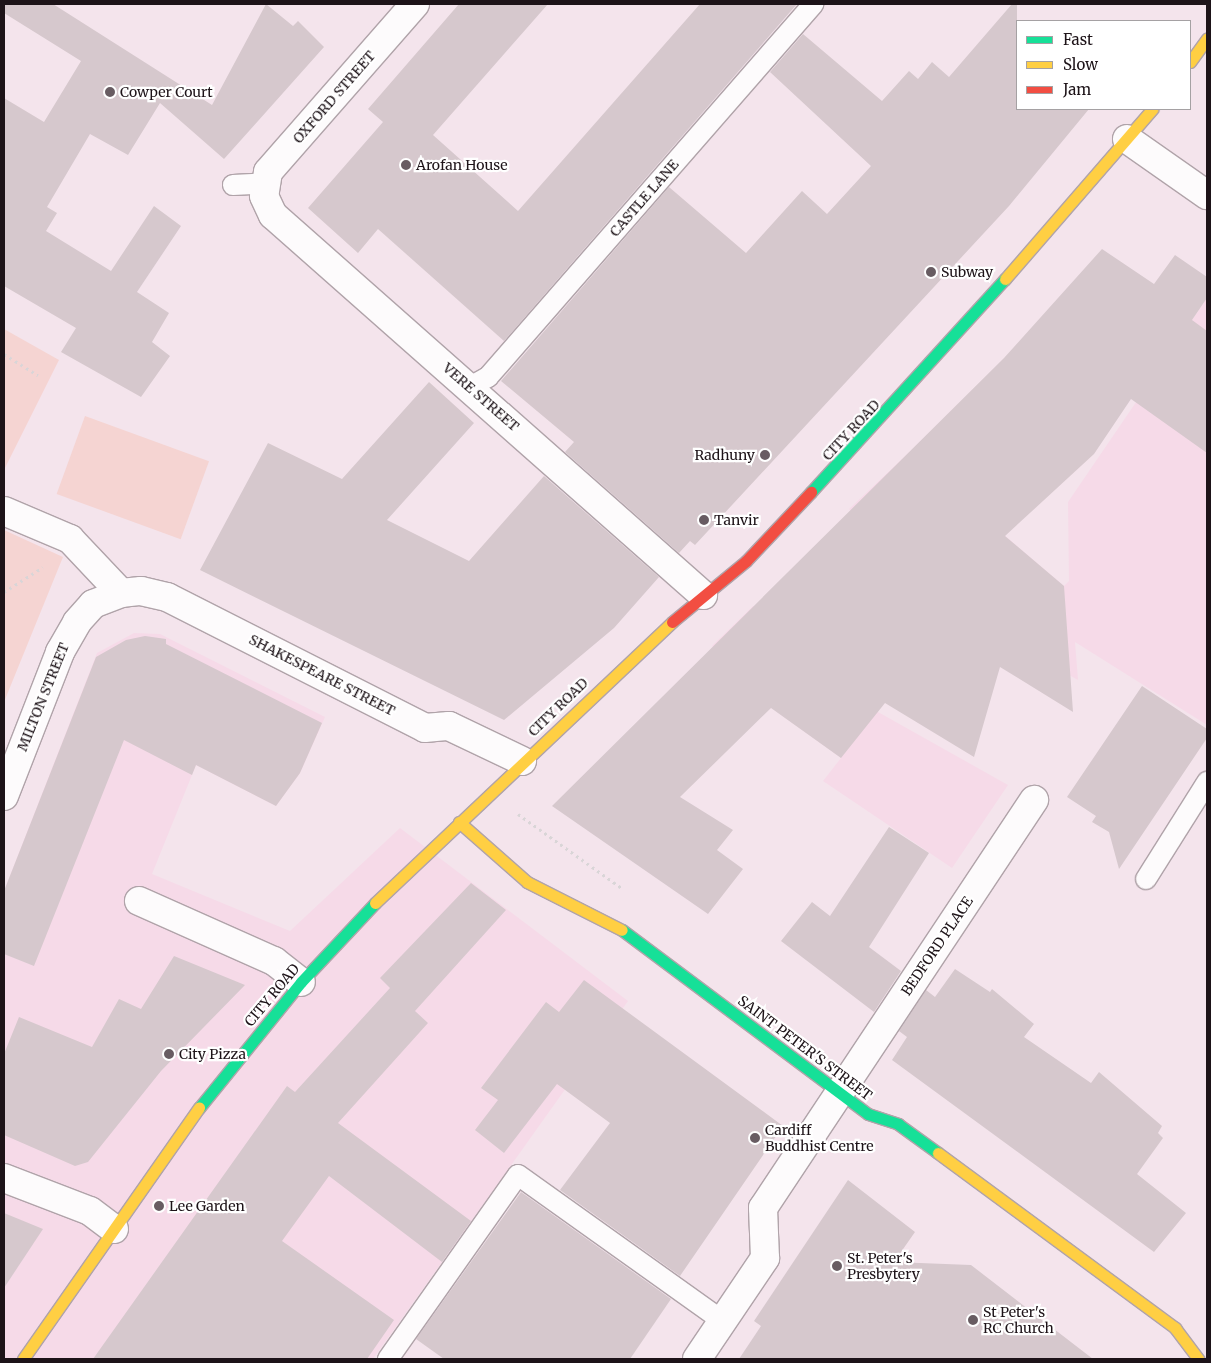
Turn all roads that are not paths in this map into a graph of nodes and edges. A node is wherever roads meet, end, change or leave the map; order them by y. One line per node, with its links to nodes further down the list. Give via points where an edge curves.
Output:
1 (416, 4): 8 (street, OXFORD STREET, via 268,172)
2 (813, 4): 10 (lane, CASTLE LANE, via 488,377)
3 (1207, 39): 4 (main road)
4 (1191, 61)
5 (1151, 110): 6 (main road, CITY ROAD)
6 (1127, 139): 9 (street); 13 (main road, CITY ROAD, via 833,471 746,561)
7 (233, 184): 8 (lane)
8 (265, 190): 10 (street, VERE STREET, via 273,215)
9 (1207, 195)
10 (470, 387): 13 (street, VERE STREET)
11 (4, 510): 12 (street, via 70,540)
12 (121, 593): 14 (street, SHAKESPEARE STREET, via 167,597 425,728 449,726); 16 (street, MILTON STREET, via 93,604 77,622 60,652)
13 (703, 595): 14 (main road, CITY ROAD)
14 (522, 762): 18 (main road, CITY ROAD)
15 (1207, 782): 19 (lane)
16 (4, 796)
17 (1034, 800): 22 (street, BEDFORD PLACE)
18 (459, 822): 21 (main road, CITY ROAD, via 398,877); 22 (main road, SAINT PETER'S STREET, via 527,882 631,935)
19 (1146, 879)
20 (139, 901): 21 (street, via 274,961)
21 (301, 982): 24 (main road, CITY ROAD, via 214,1086)
22 (838, 1091): 25 (street, BEDFORD PLACE, via 763,1208 765,1258); 29 (main road, SAINT PETER'S STREET, via 868,1114 898,1124 1167,1322)
23 (4, 1178): 24 (street, via 90,1212)
24 (114, 1229): 26 (main road, CITY ROAD)
25 (723, 1321): 27 (lane, via 518,1175); 28 (street, BEDFORD PLACE)
26 (23, 1359)
27 (388, 1359)
28 (697, 1359)
29 (1198, 1359)

